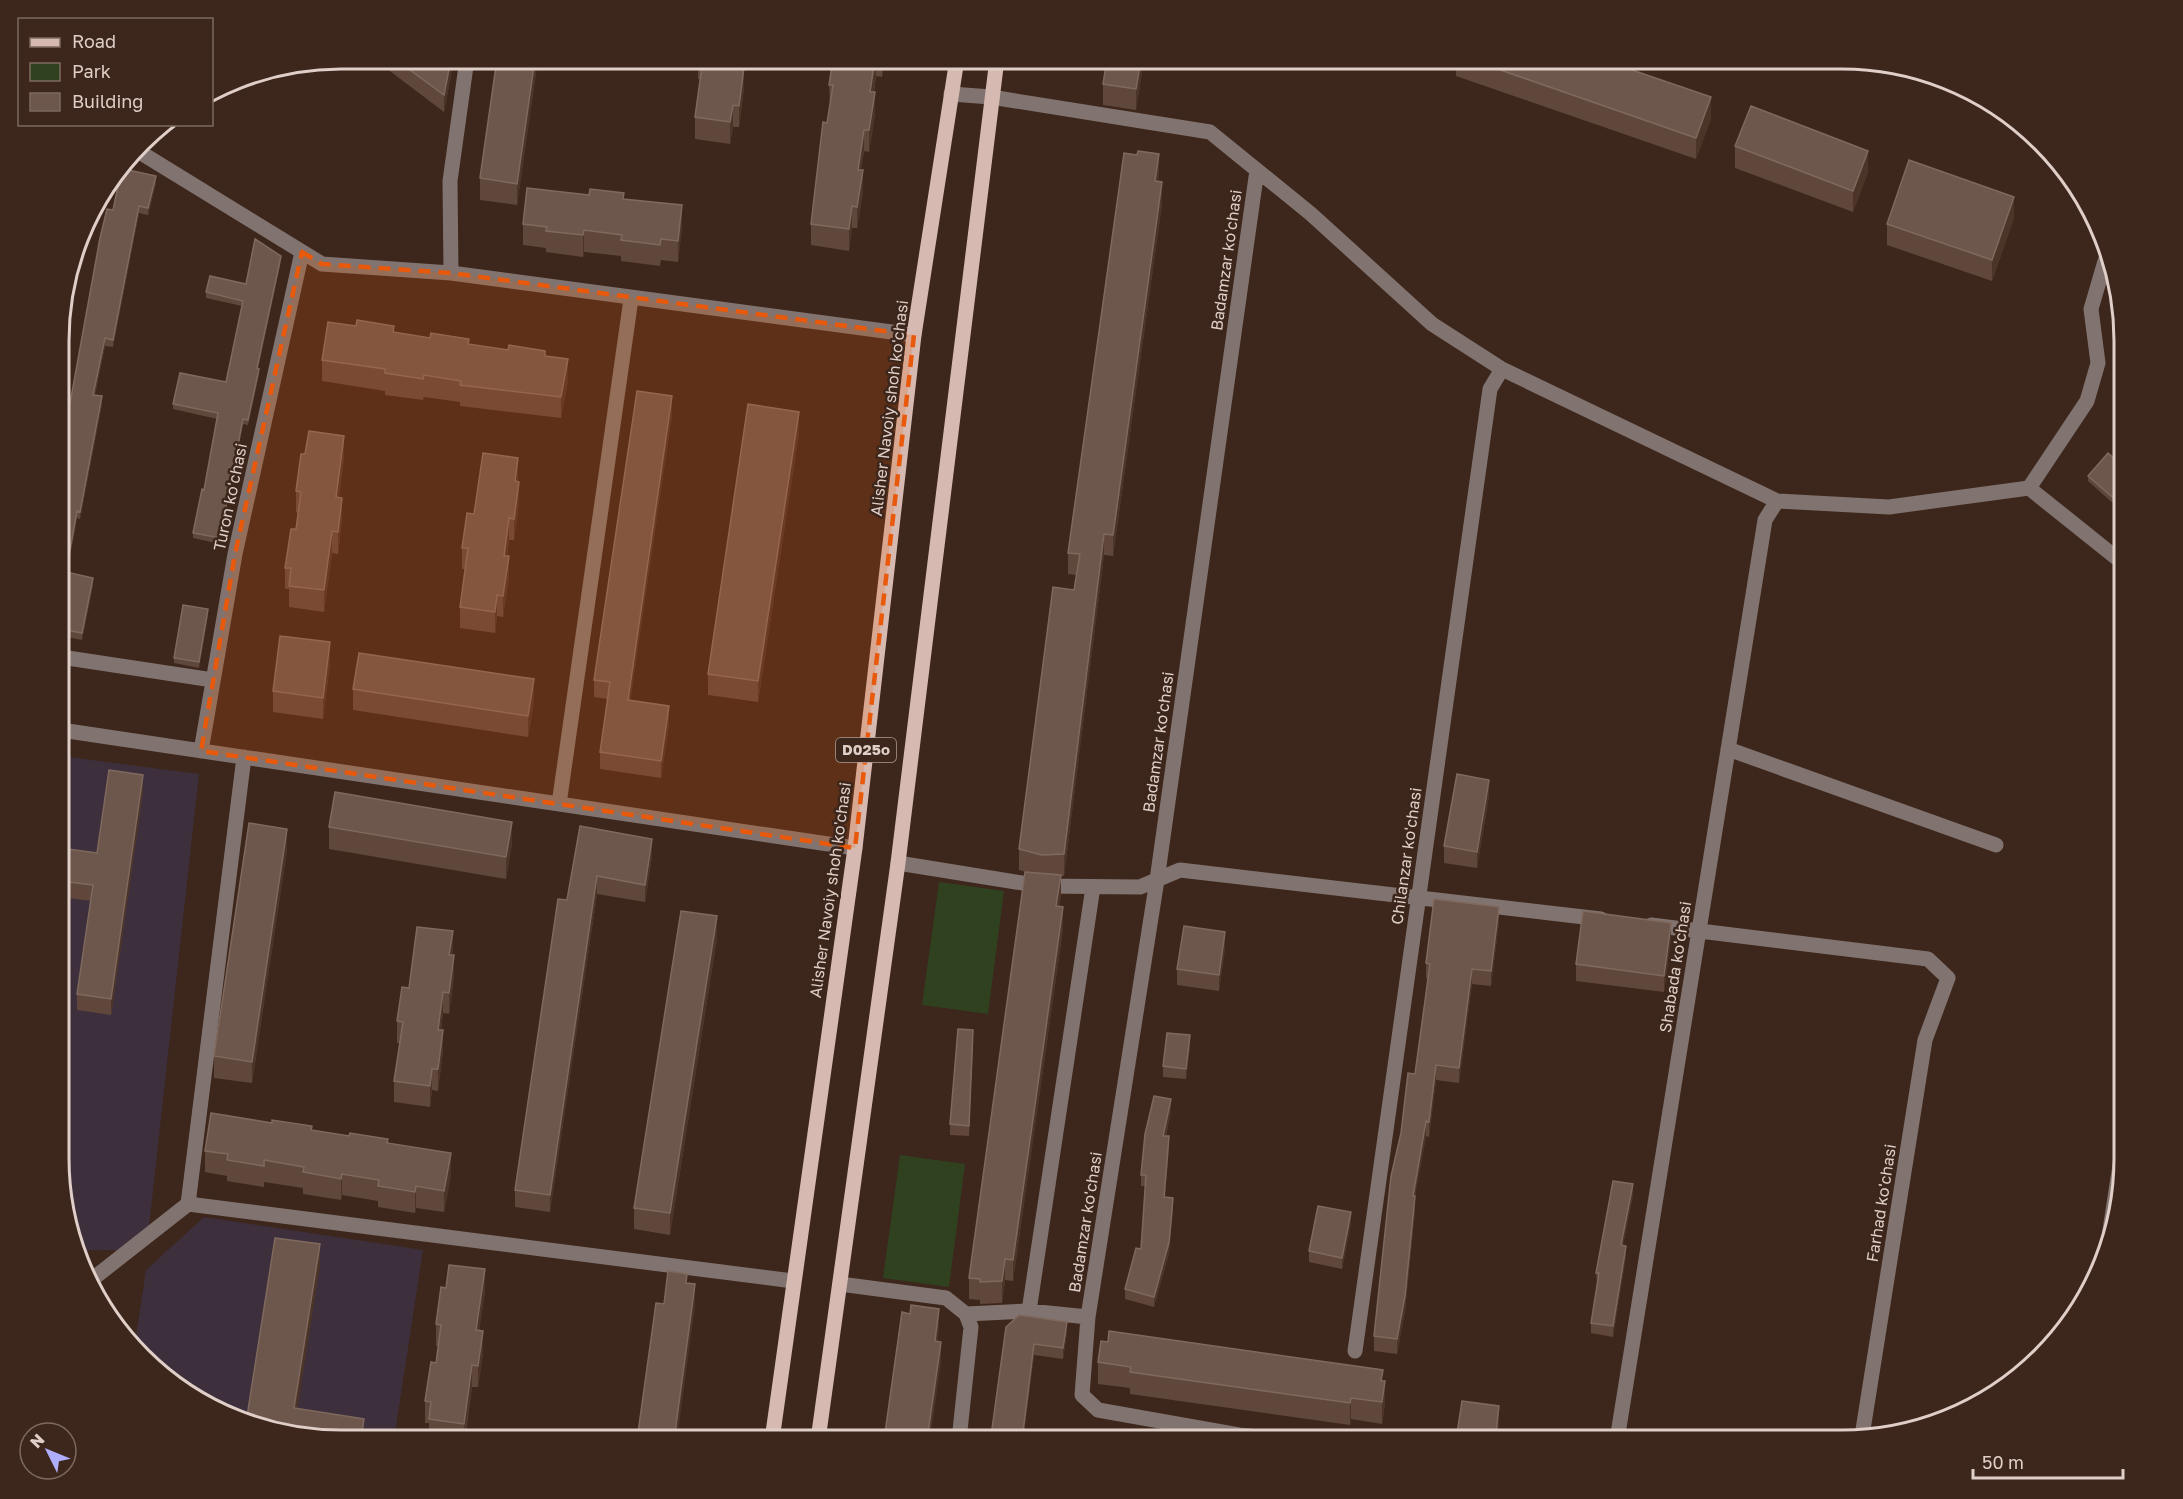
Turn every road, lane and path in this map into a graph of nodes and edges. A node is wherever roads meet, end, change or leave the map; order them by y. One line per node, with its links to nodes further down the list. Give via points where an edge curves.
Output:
1 (465, 69): 10 (street, via 450,181)
2 (955, 69): 4 (main road, Alisher Navoiy shoh ko'chasi / D025o)
3 (995, 69): 5 (main road, D025o)
4 (951, 94): 5 (street); 12 (main road, Alisher Navoiy shoh ko'chasi / D025o)
5 (991, 97): 7 (street, via 1210,132); 26 (main road, D025o)
6 (144, 155): 8 (street)
7 (1257, 170): 13 (street, via 1432,324); 27 (street, Badamzar ko'chasi)
8 (302, 252): 10 (street, via 322,264); 18 (street, Turon ko'chasi, via 235,554)
9 (2104, 266): 14 (street, via 2091,309 2098,363 2087,401)
10 (451, 273): 11 (street)
11 (631, 298): 12 (street); 23 (street)
12 (914, 334): 25 (main road, Alisher Navoiy shoh ko'chasi / D025o)
13 (1502, 369): 15 (street); 29 (street, Chilanzar ko'chasi, via 1490,389)
14 (2029, 488): 15 (street, via 1889,507); 16 (street)
15 (1777, 501): 20 (street, Shabada ko'chasi, via 1765,520)
16 (2114, 556)
17 (69, 658): 18 (street)
18 (213, 680): 21 (street, Turon ko'chasi)
19 (69, 731): 21 (street)
20 (1728, 749): 24 (street); 32 (street, Shabada ko'chasi)
21 (201, 751): 22 (street)
22 (244, 757): 23 (street); 33 (street)
23 (559, 804): 25 (street)
24 (1996, 844)
25 (855, 848): 35 (main road, Alisher Navoiy shoh ko'chasi / D025o)
26 (898, 862): 28 (street, via 1041,886); 36 (main road, D025o)
27 (1157, 880): 28 (street, via 1140,887); 29 (street, via 1180,870); 39 (street, Badamzar ko'chasi)
28 (1093, 887): 37 (street)
29 (1419, 896): 30 (street); 40 (street, Chilanzar ko'chasi)
30 (1617, 921)
31 (1640, 924): 32 (street)
32 (1699, 931): 41 (street, Farhad ko'chasi, via 1928,959 1948,978 1925,1040); 46 (street, Shabada ko'chasi)
33 (188, 1204): 34 (street); 35 (street)
34 (96, 1276)
35 (793, 1281): 42 (main road, Alisher Navoiy shoh ko'chasi / D025o)
36 (840, 1284): 38 (street, via 946,1298); 43 (main road, D025o)
37 (1029, 1311): 38 (street); 39 (street)
38 (966, 1314): 44 (street, via 971,1327)
39 (1088, 1317): 45 (street, Badamzar ko'chasi, via 1082,1395 1098,1410)
40 (1354, 1351)
41 (1863, 1429)
42 (773, 1430)
43 (819, 1430)
44 (960, 1430)
45 (1202, 1430)
46 (1619, 1430)

